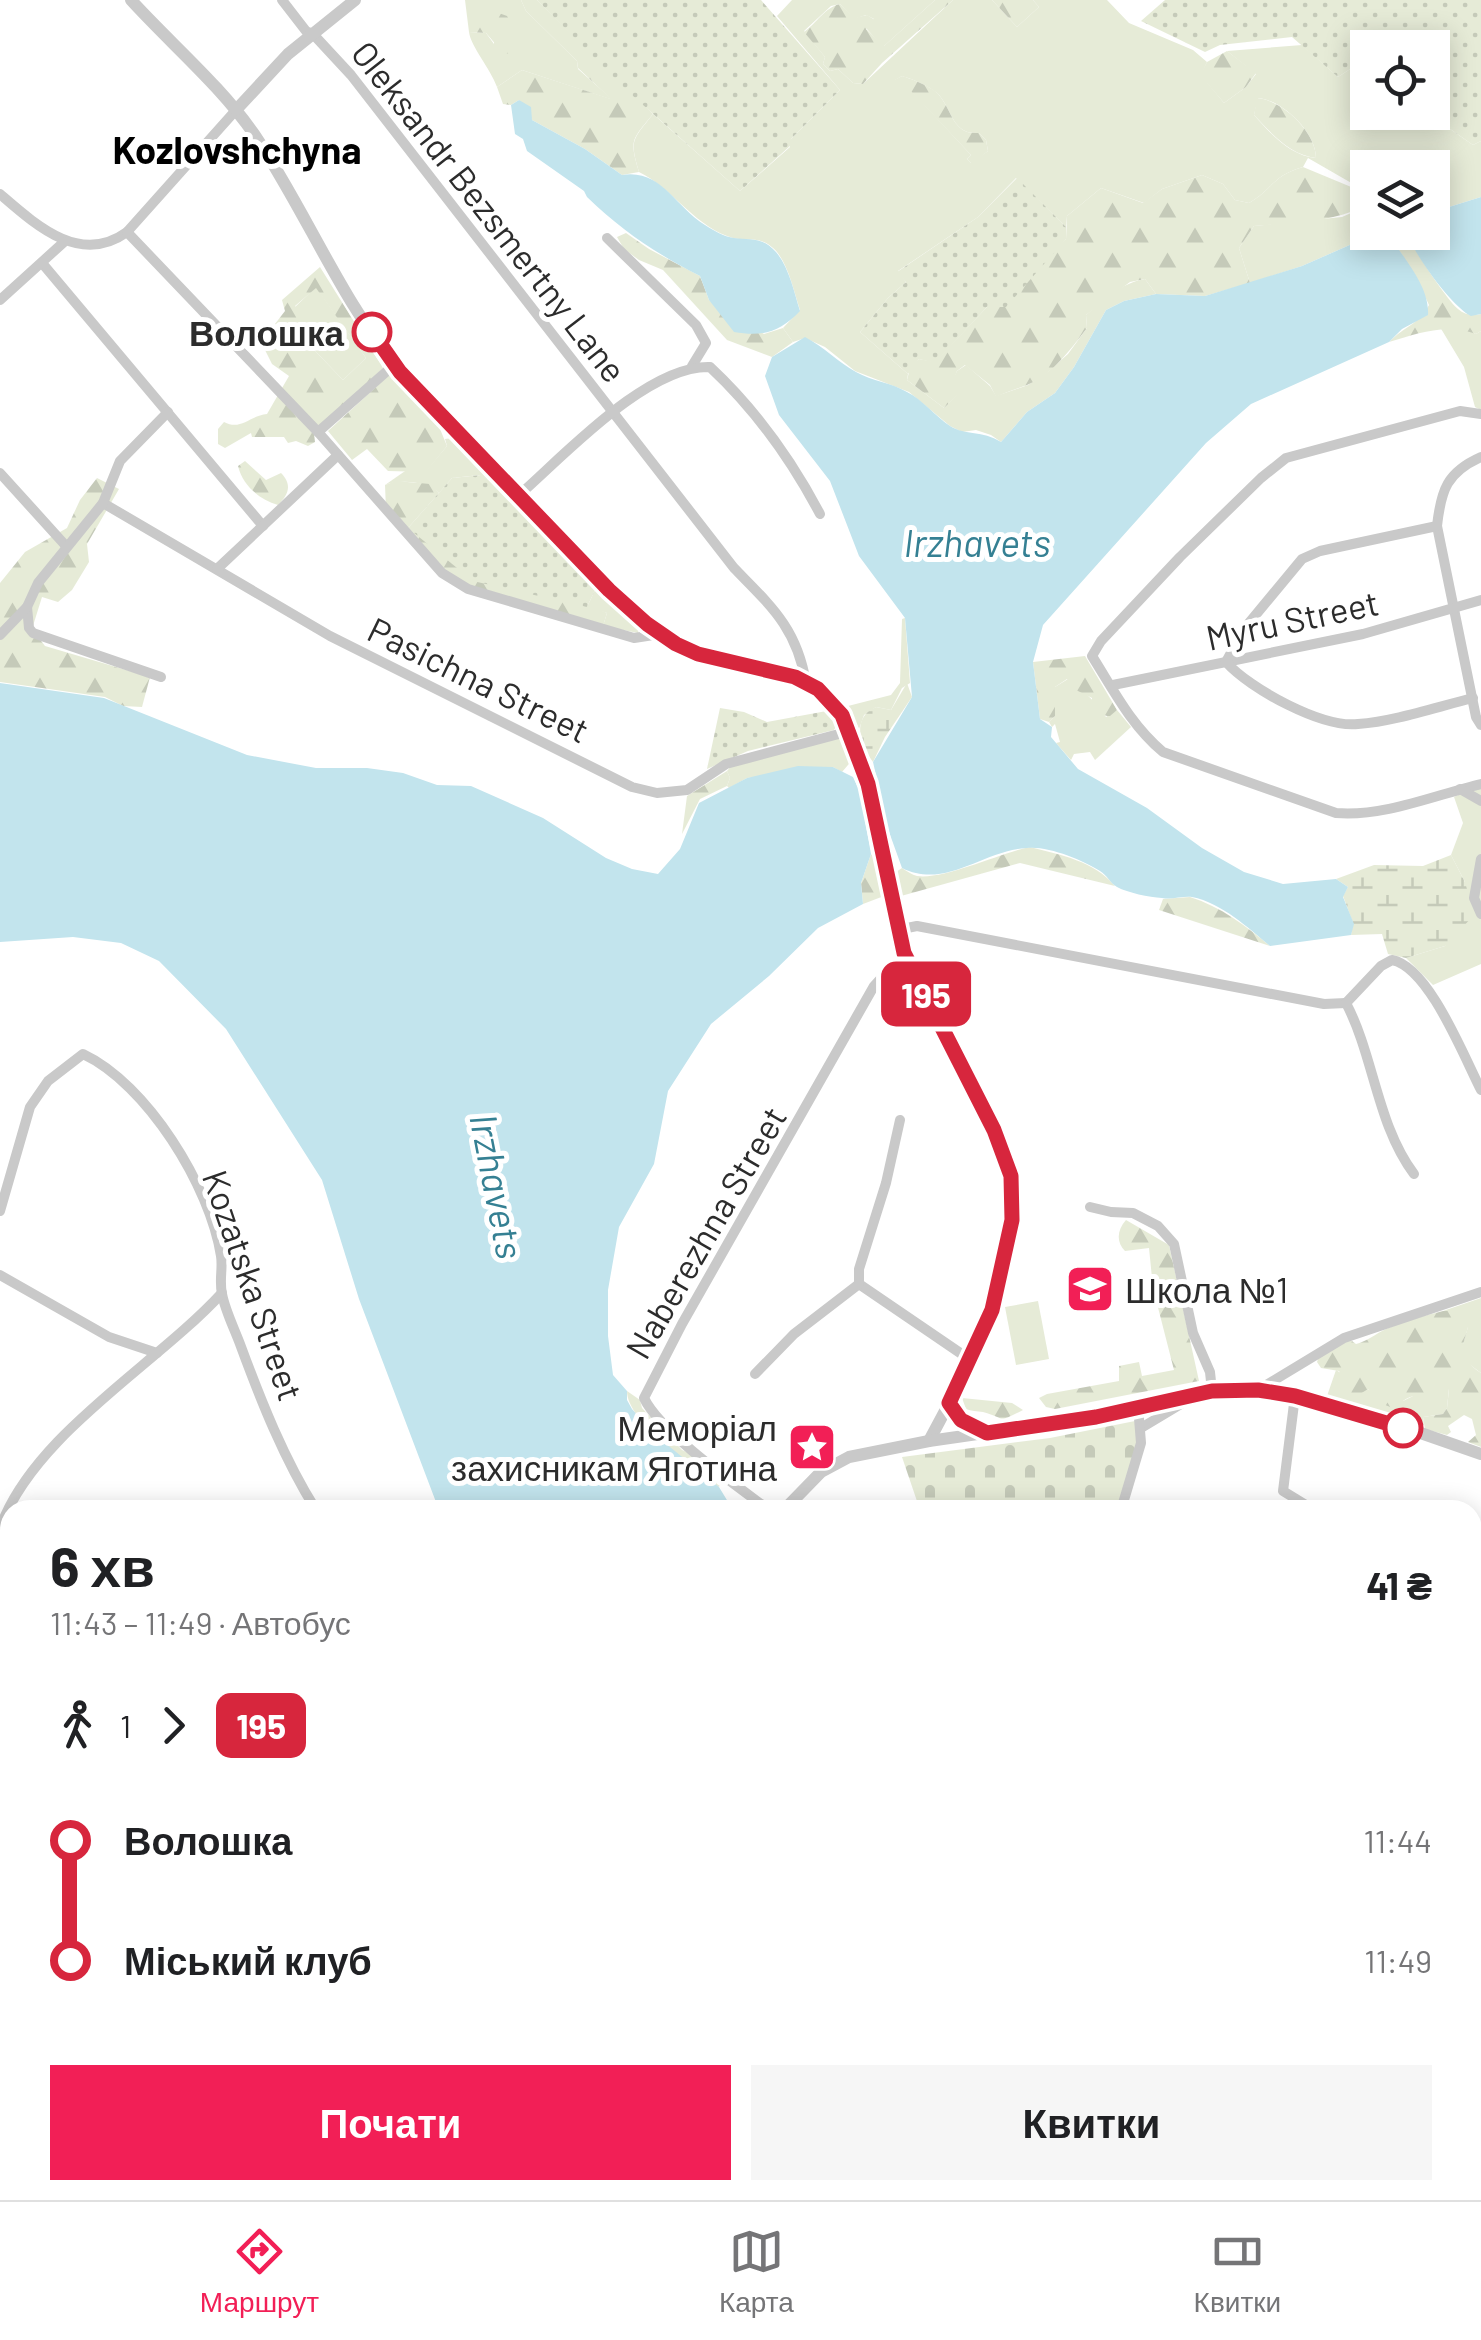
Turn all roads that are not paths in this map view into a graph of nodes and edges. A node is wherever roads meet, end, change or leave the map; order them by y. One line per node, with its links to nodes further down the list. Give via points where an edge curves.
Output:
1 (131, 0): 5 (street)
2 (282, 0): 4 (street, Oleksandr Bezsmertny Lane)
3 (356, 0): 4 (street)
4 (313, 34): 5 (street); 15 (street, Oleksandr Bezsmertny Lane)
5 (236, 110): 7 (street); 12 (street)
6 (0, 194): 9 (street)
7 (127, 232): 9 (street, via 105,245); 17 (street)
8 (607, 238): 13 (street, via 696,326 706,343)
9 (64, 242): 10 (street)
10 (42, 263): 11 (street); 14 (street)
11 (0, 300)
12 (394, 364): 17 (street); 21 (street)
13 (692, 366): 15 (street, Oleksandr Bezsmertny Lane); 23 (street, via 710,367 736,392 794,465)
14 (168, 412): 22 (street, via 120,462); 24 (street)
15 (614, 412): 21 (street); 35 (street, Oleksandr Bezsmertny Lane, via 734,568 784,619)
16 (1481, 414): 36 (street, via 1460,410 1286,458 1101,640 1092,656)
17 (318, 432): 18 (street)
18 (338, 455): 24 (street); 31 (street, via 442,573 468,589 634,638)
19 (1481, 457): 25 (street, via 1451,478)
20 (0, 473): 26 (street)
21 (518, 496): 31 (street)
22 (103, 503): 26 (street); 27 (street, Pasichna Street)
23 (820, 514)
24 (262, 526): 27 (street)
25 (1437, 526): 30 (street); 33 (street, via 1302,559)
26 (66, 546): 29 (street)
27 (217, 569): 39 (street, Pasichna Street, via 330,636 656,793 687,790 726,764)
28 (1481, 600): 30 (street, Myru Street)
29 (27, 606): 32 (street); 34 (street, via 33,633)
30 (1454, 608): 33 (street, Myru Street); 37 (street)
31 (660, 634): 35 (street, via 698,654)
32 (0, 635)
33 (1226, 662): 36 (street, Myru Street); 37 (street, via 1262,692 1354,725)
34 (161, 676)
35 (806, 682): 39 (street, via 836,707)
36 (1113, 685): 41 (street, via 1126,713 1163,752 1336,814)
37 (1473, 698): 38 (street)
38 (1481, 725)
39 (850, 731): 45 (street, via 868,784)
40 (1481, 784): 41 (street)
41 (1460, 789): 42 (street)
42 (1481, 800)
43 (1481, 859): 44 (street, via 1474,898)
44 (1481, 914)
45 (897, 930): 46 (street); 47 (street, via 916,926)
46 (904, 953): 58 (street, via 1011,1176 1005,1263); 71 (street, Naberezhna Street, via 874,986 644,1398 688,1446)
47 (1346, 1003): 48 (street, via 1381,966 1392,960 1406,964 1426,986); 50 (street)
48 (1481, 1090)
49 (900, 1120): 54 (street)
50 (1414, 1174)
51 (1090, 1206): 61 (street, via 1133,1213 1174,1244 1193,1333 1210,1372)
52 (0, 1211): 56 (street, Kozatska Street, via 30,1107 48,1081 83,1054 126,1081 200,1191 221,1255)
53 (0, 1274): 57 (street, via 109,1337)
54 (859, 1284): 58 (street); 59 (street)
55 (1481, 1292): 60 (street, via 1344,1338)
56 (222, 1294): 57 (street); 70 (street, Kozatska Street, via 262,1402)
57 (157, 1354): 69 (street, via 54,1446)
58 (970, 1359): 63 (street)
59 (755, 1374)
60 (1258, 1390): 61 (street); 62 (street)
61 (1205, 1392): 64 (street); 65 (street)
62 (1295, 1396): 68 (street); 74 (street, via 1283,1490)
63 (949, 1403): 66 (street, via 961,1420); 67 (street)
64 (1138, 1406): 65 (street); 66 (street)
65 (1141, 1428): 73 (street)
66 (987, 1433): 67 (street)
67 (929, 1441): 72 (street, via 849,1457 821,1472)
68 (1481, 1454)
69 (13, 1500)
70 (310, 1500)
71 (756, 1500)
72 (794, 1500)
73 (1124, 1500)
74 (1298, 1500)

